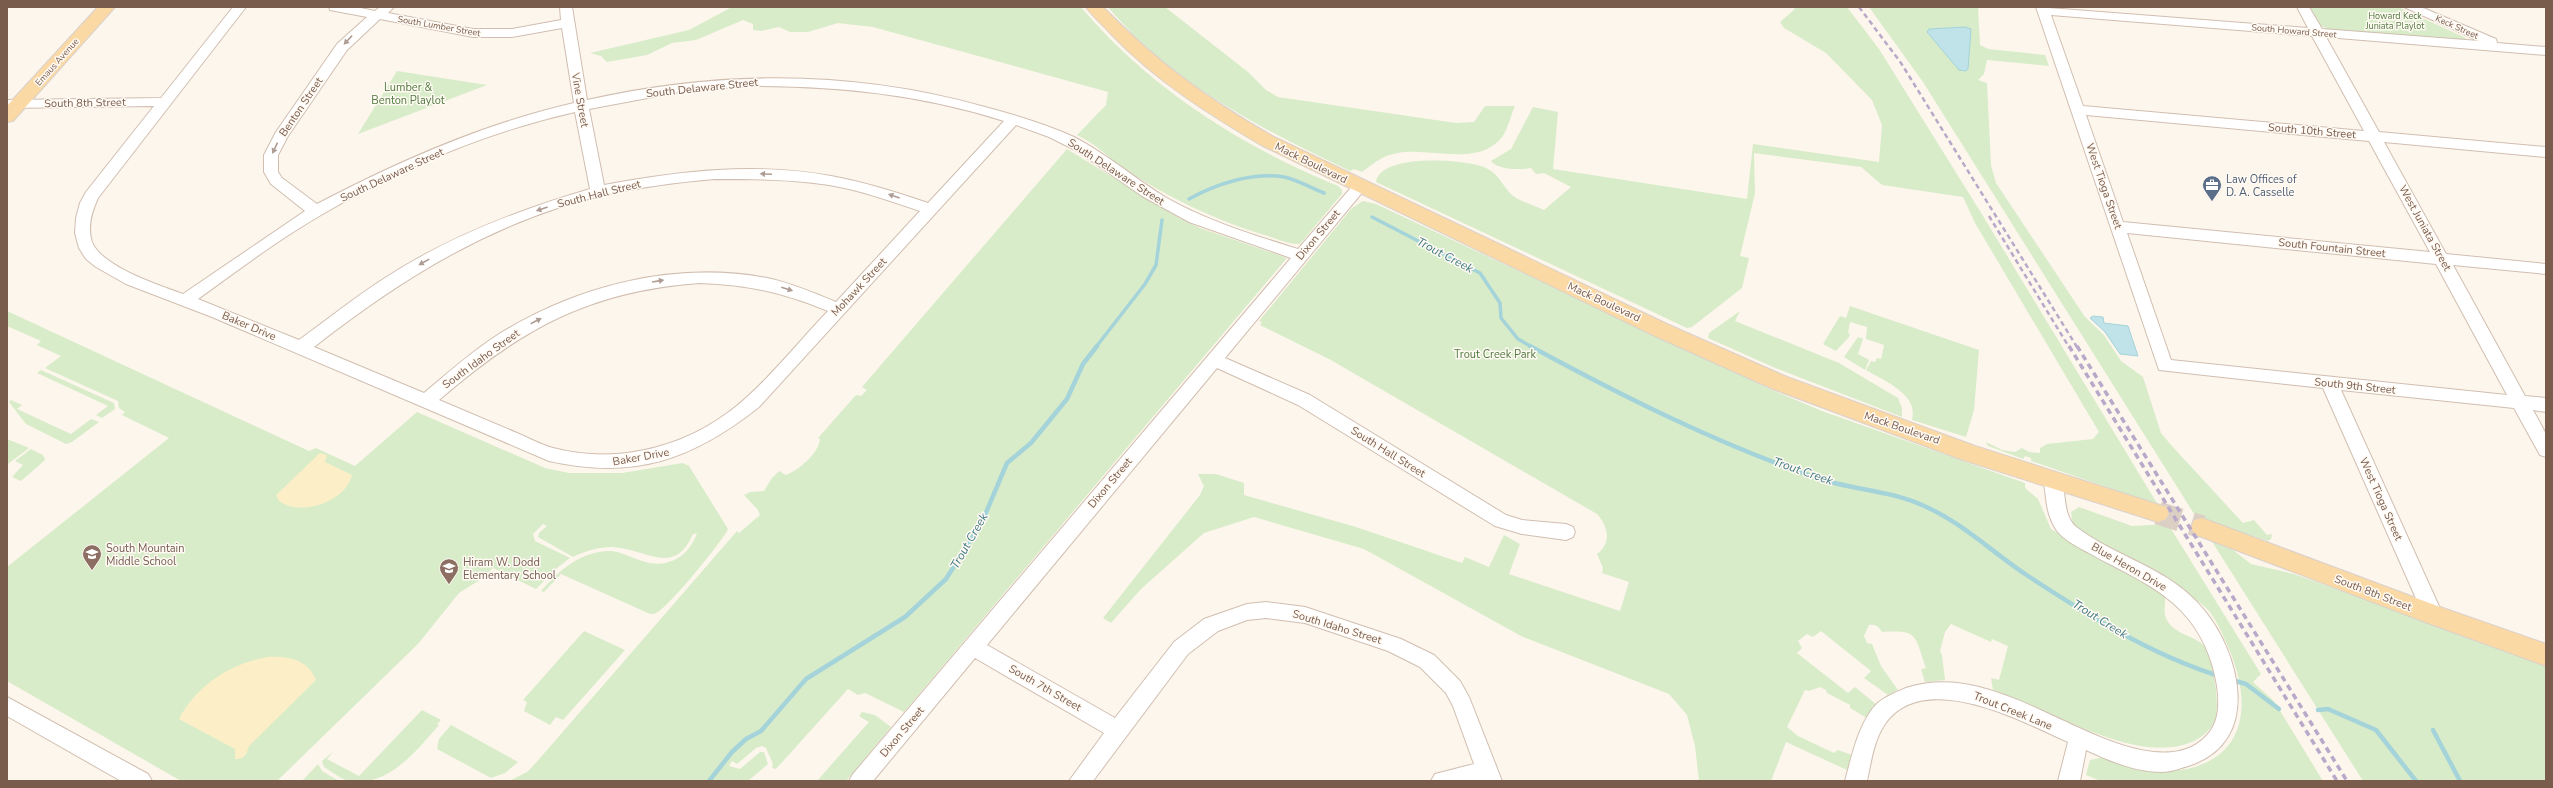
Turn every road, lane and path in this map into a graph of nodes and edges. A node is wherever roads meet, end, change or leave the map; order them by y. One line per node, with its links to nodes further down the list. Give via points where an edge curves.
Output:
1 (107, 7): 15 (main road, Emaus Avenue)
2 (240, 7): 14 (street, Baker Drive)
3 (335, 7): 9 (street, South Lumber Street)
4 (566, 7): 10 (street, Vine Street)
5 (1094, 7): 22 (main road, Mack Boulevard, via 1143,58 1196,98 1267,141)
6 (2303, 7): 11 (street, West Juniata Street)
7 (2410, 7): 12 (street, Keck Street)
8 (2042, 8): 11 (street, South Howard Street); 17 (street, West Tioga Street)
9 (383, 11): 10 (street, South Lumber Street, via 465,32 486,34 533,31); 25 (street, Benton Street, one-way to 25, via 342,47 281,135 271,155 271,172 276,182)
10 (568, 23): 16 (street, Vine Street)
11 (2317, 32): 12 (street, South Howard Street); 20 (street, West Juniata Street)
12 (2504, 48): 13 (street, South Howard Street)
13 (2546, 51)
14 (164, 102): 15 (street, South 8th Street); 30 (street, Baker Drive, via 91,196 85,209 82,232 86,246 100,263 112,271)
15 (13, 104): 18 (main road, Emaus Avenue)
16 (581, 106): 19 (street, South Delaware Street, via 696,86 812,82 900,91); 23 (street, Vine Street); 25 (street, South Delaware Street, via 505,128 440,152 374,181)
17 (2078, 110): 20 (street, South 10th Street); 26 (street, West Tioga Street)
18 (7, 117)
19 (1012, 121): 24 (street, Mohawk Street); 27 (street, South Delaware Street, via 1051,133 1076,145 1159,200 1191,217)
20 (2374, 137): 21 (street, South 10th Street); 28 (street, West Juniata Street)
21 (2546, 152)
22 (1360, 186): 27 (street, Dixon Street); 41 (main road, Mack Boulevard, via 1777,381 1865,415)
23 (598, 192): 24 (street, South Hall Street, one-way to 23, via 852,184 767,174 684,177); 32 (street, South Hall Street, one-way to 32, via 520,217 442,253 391,282)
24 (931, 209): 31 (street, Mohawk Street)
25 (316, 211): 30 (street, South Delaware Street, via 242,259)
26 (2118, 227): 28 (street, South Fountain Street); 34 (street, West Tioga Street)
27 (1302, 256): 33 (street, Dixon Street)
28 (2441, 259): 29 (street, South Fountain Street); 37 (street, West Juniata Street)
29 (2546, 269)
30 (186, 300): 32 (street, Baker Drive)
31 (839, 309): 36 (street, South Idaho Street, one-way to 31, via 486,352 526,326 577,303 641,284 688,278 740,279 787,289); 39 (street, Mohawk Street, via 753,402 717,430)
32 (301, 348): 36 (street, Baker Drive)
33 (1214, 360): 44 (street, South Hall Street, via 1304,400 1501,521 1522,527); 46 (street, Dixon Street)
34 (2165, 366): 35 (street, South 9th Street)
35 (2330, 383): 37 (street, South 9th Street); 45 (street, West Tioga Street)
36 (425, 402): 39 (street, Baker Drive, via 567,459 599,463 627,462 654,457)
37 (2520, 403): 38 (street, South 9th Street); 40 (street, West Juniata Street)
38 (2546, 405)
39 (696, 442)
40 (2546, 450)
41 (2053, 480): 42 (main road, Mack Boulevard); 50 (street, Blue Heron Drive, via 2058,510 2064,526 2081,540 2162,584 2200,616 2214,640 2222,661 2228,692 2228,714 2216,741 2206,750 2175,761 2154,762 2134,759)
42 (2158, 513)
43 (2202, 527): 45 (main road, South 8th Street)
44 (1566, 532)
45 (2433, 615): 47 (main road, South 8th Street)
46 (973, 647): 49 (street, South 7th Street); 53 (street, Dixon Street)
47 (2546, 655)
48 (7, 706): 52 (street)
49 (1117, 730): 51 (street, South Idaho Street, via 1181,648 1195,636 1211,625 1235,616 1266,610 1286,611 1394,644 1427,662 1453,687 1462,703); 54 (street, South Idaho Street)
50 (2079, 737): 56 (street, Trout Creek Lane, via 1980,696 1945,690 1924,692 1900,699 1879,716 1867,742); 57 (street)
51 (1489, 776): 55 (street)
52 (141, 781)
53 (860, 781)
54 (1080, 781)
55 (1442, 781)
56 (1856, 781)
57 (2069, 781)

